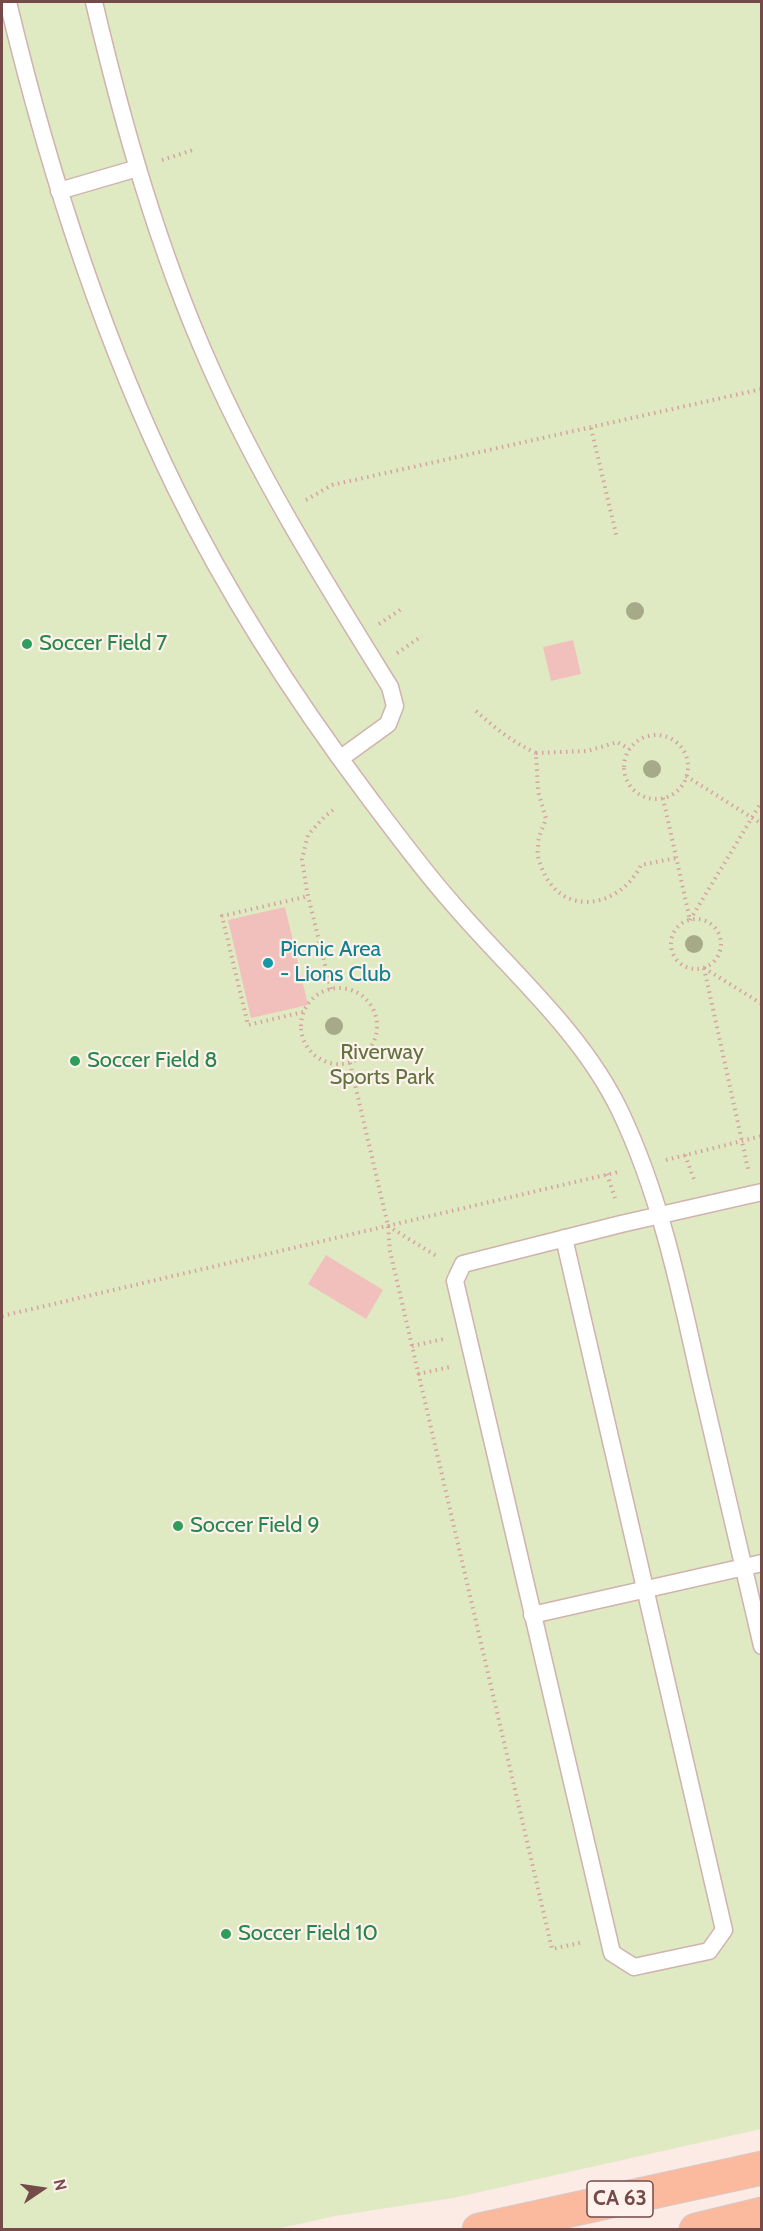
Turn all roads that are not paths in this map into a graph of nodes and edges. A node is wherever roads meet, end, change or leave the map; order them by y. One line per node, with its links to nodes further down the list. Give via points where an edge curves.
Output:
1 (8, 2): 4 (lane)
2 (94, 2): 3 (lane)
3 (138, 168): 4 (lane); 5 (lane, via 170,267 210,365 284,513 390,687 395,706 388,724)
4 (59, 191): 5 (lane, via 102,316 176,489 221,575 285,679)
5 (341, 758): 7 (lane, via 452,904 567,1032 603,1079)
6 (762, 1192): 7 (lane)
7 (660, 1215): 8 (lane); 10 (lane)
8 (564, 1238): 11 (lane); 12 (lane, via 463,1264 455,1281)
9 (762, 1563): 10 (lane)
10 (744, 1568): 11 (lane); 13 (lane)
11 (647, 1589): 12 (lane); 12 (lane, via 724,1930 709,1951 634,1967 612,1953)
12 (532, 1616)
13 (762, 1646)
14 (762, 2168): 16 (main road, CA 63)
15 (762, 2214): 17 (main road)
16 (479, 2229)
17 (696, 2229)

